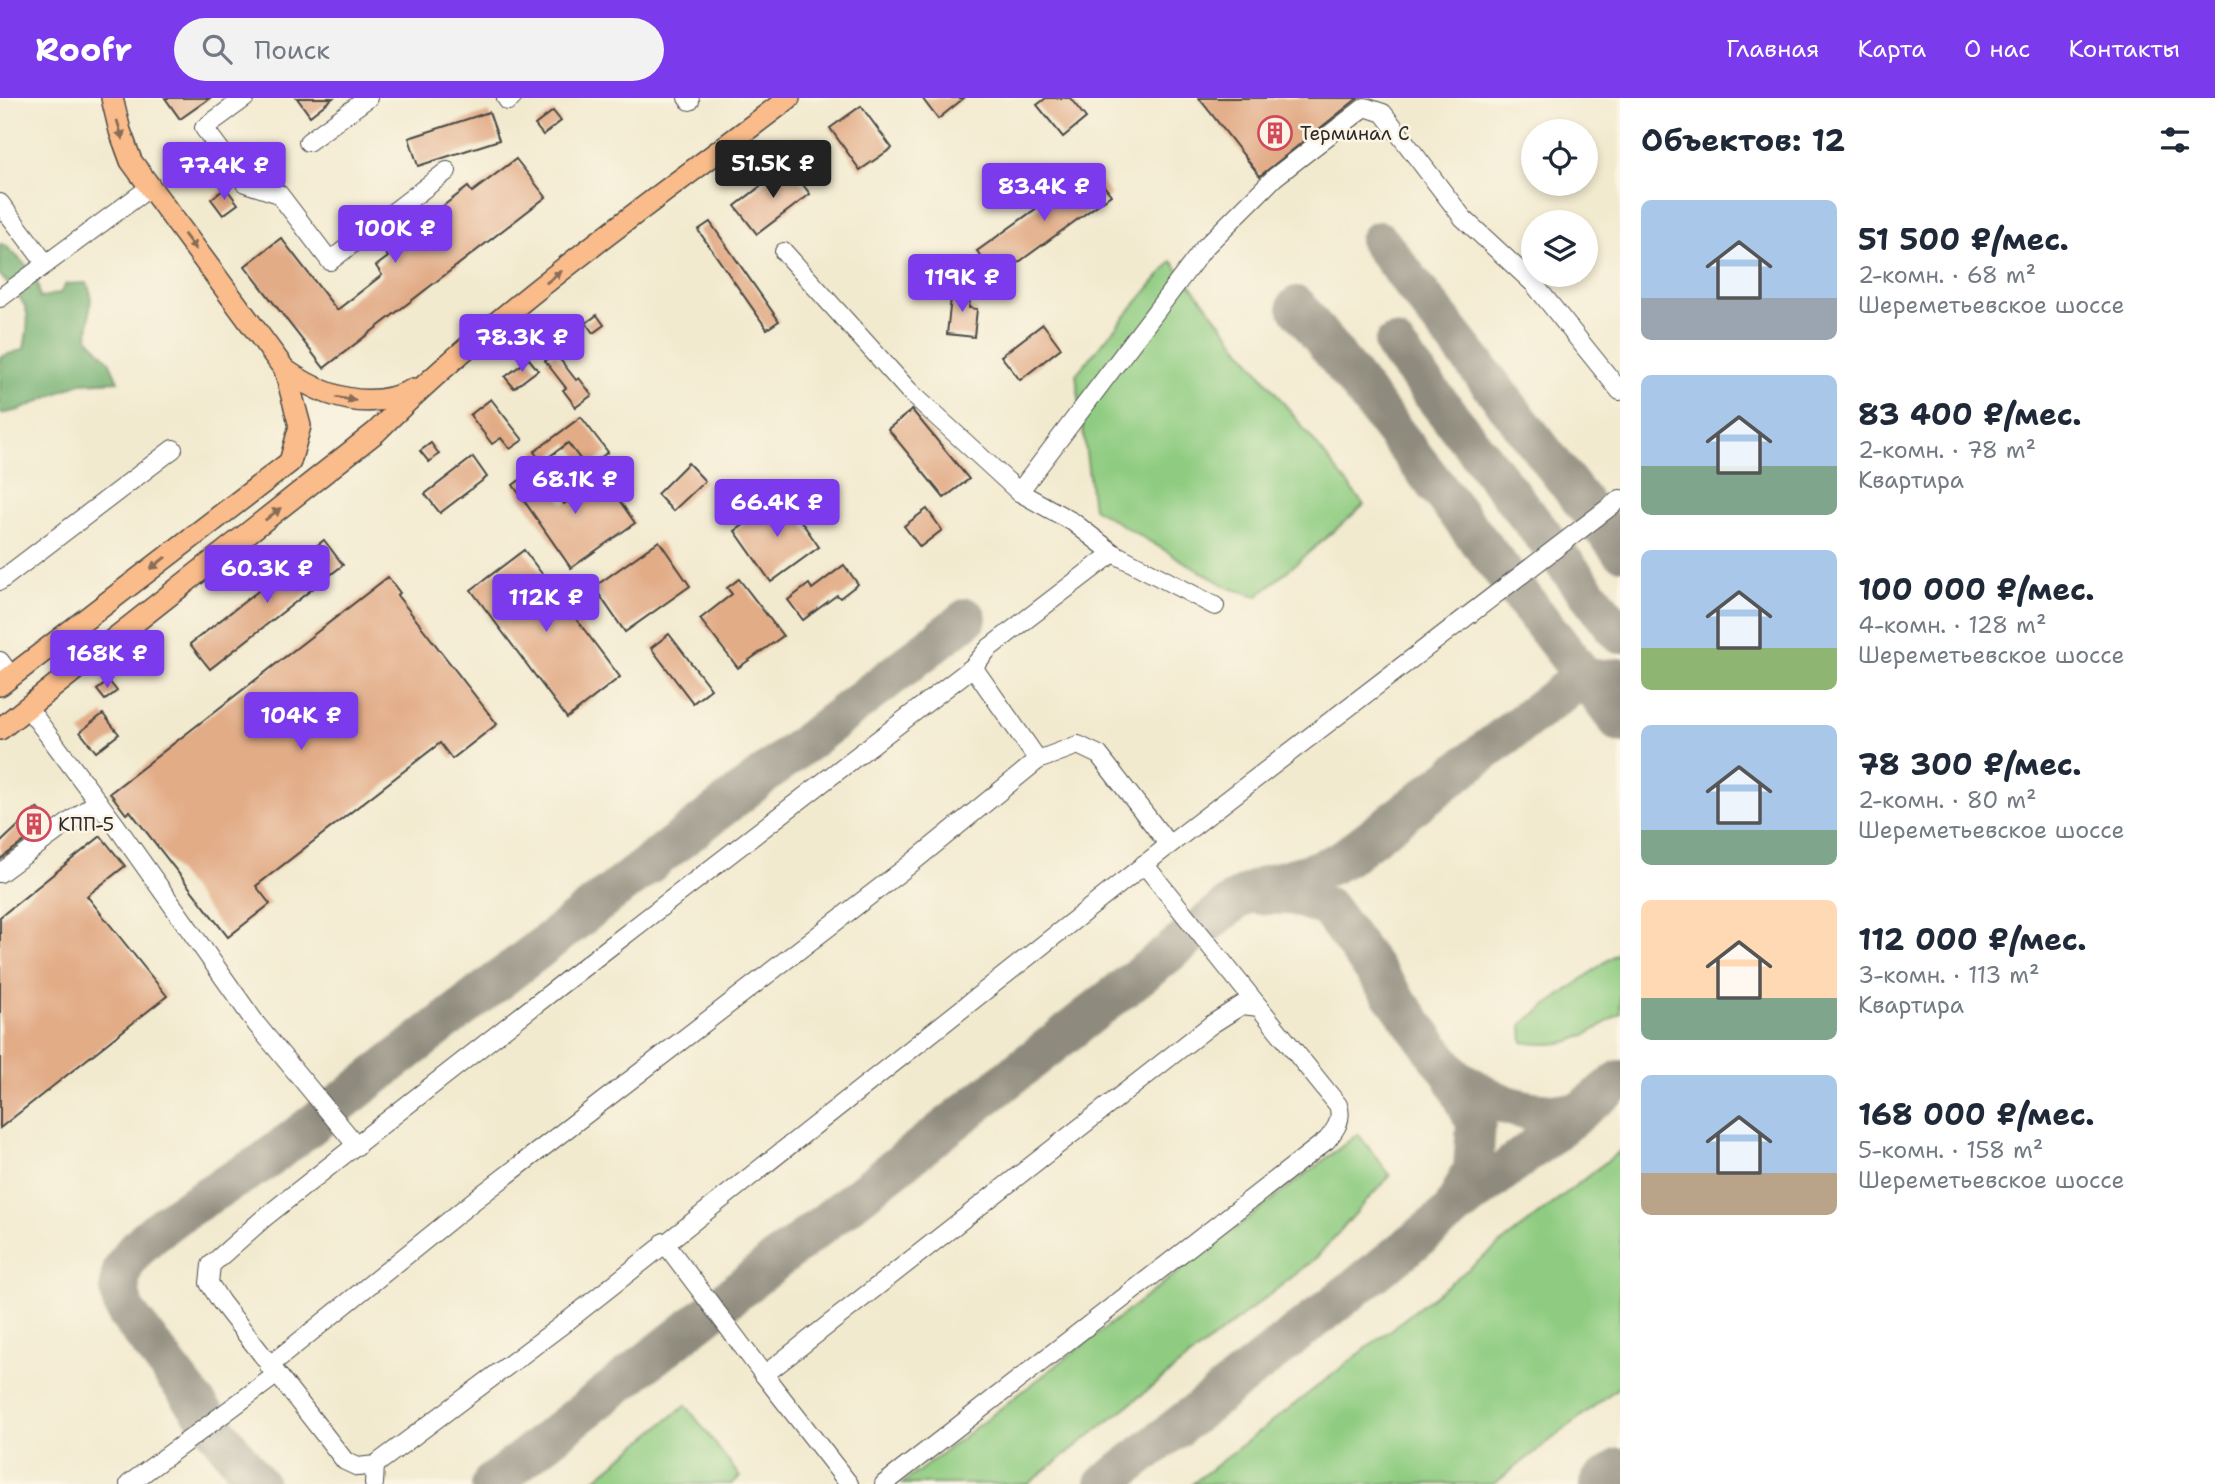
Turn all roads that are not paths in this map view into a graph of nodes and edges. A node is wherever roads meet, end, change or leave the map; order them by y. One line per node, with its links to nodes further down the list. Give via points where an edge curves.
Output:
1 (113, 98): 10 (main road, one-way to 10, via 131,161)
2 (245, 98): 9 (lane, via 204,128 245,183 279,194 330,261)
3 (368, 98): 8 (lane)
4 (506, 98): 5 (lane)
5 (512, 98)
6 (789, 98): 16 (main road, one-way to 6, via 554,277)
7 (1377, 104): 17 (lane, via 1463,218 1534,284); 19 (lane, via 1275,177 1204,248)
8 (308, 142)
9 (447, 171)
10 (149, 188): 13 (lane); 15 (main road, one-way to 15)
11 (0, 203): 13 (lane)
12 (784, 251): 19 (lane, via 909,391)
13 (46, 264): 14 (lane)
14 (0, 298)
15 (285, 370): 16 (main road, one-way to 16, via 327,395 347,400 388,399); 25 (main road, one-way to 25, via 300,426 290,462)
16 (426, 383): 26 (main road, one-way to 16, via 376,432)
17 (1620, 391)
18 (173, 449): 22 (lane)
19 (1019, 492): 21 (lane, via 1073,522)
20 (1620, 499): 30 (lane)
21 (1113, 553): 23 (lane); 24 (lane, via 989,649)
22 (0, 581)
23 (1215, 606)
24 (973, 667): 28 (lane); 34 (lane)
25 (4, 674)
26 (28, 708): 27 (main road); 29 (lane)
27 (0, 729)
28 (1038, 760): 30 (lane, via 1078,745 1099,755); 36 (lane, via 446,1223)
29 (98, 801): 32 (lane); 34 (lane, via 257,1025)
30 (1169, 845): 31 (lane)
31 (1144, 864): 33 (lane); 35 (lane)
32 (0, 873)
33 (1259, 1007): 37 (lane, via 1242,1005 1212,1024); 43 (lane, via 1338,1105 1341,1112 1335,1131)
34 (357, 1146): 36 (lane, via 211,1265 209,1283)
35 (664, 1242): 37 (lane); 39 (lane, via 570,1319)
36 (273, 1370): 38 (lane); 40 (lane)
37 (764, 1375): 42 (lane)
38 (352, 1465): 39 (lane); 41 (lane)
39 (375, 1465): 41 (lane)
40 (133, 1483)
41 (371, 1484)
42 (849, 1484)
43 (884, 1484)

